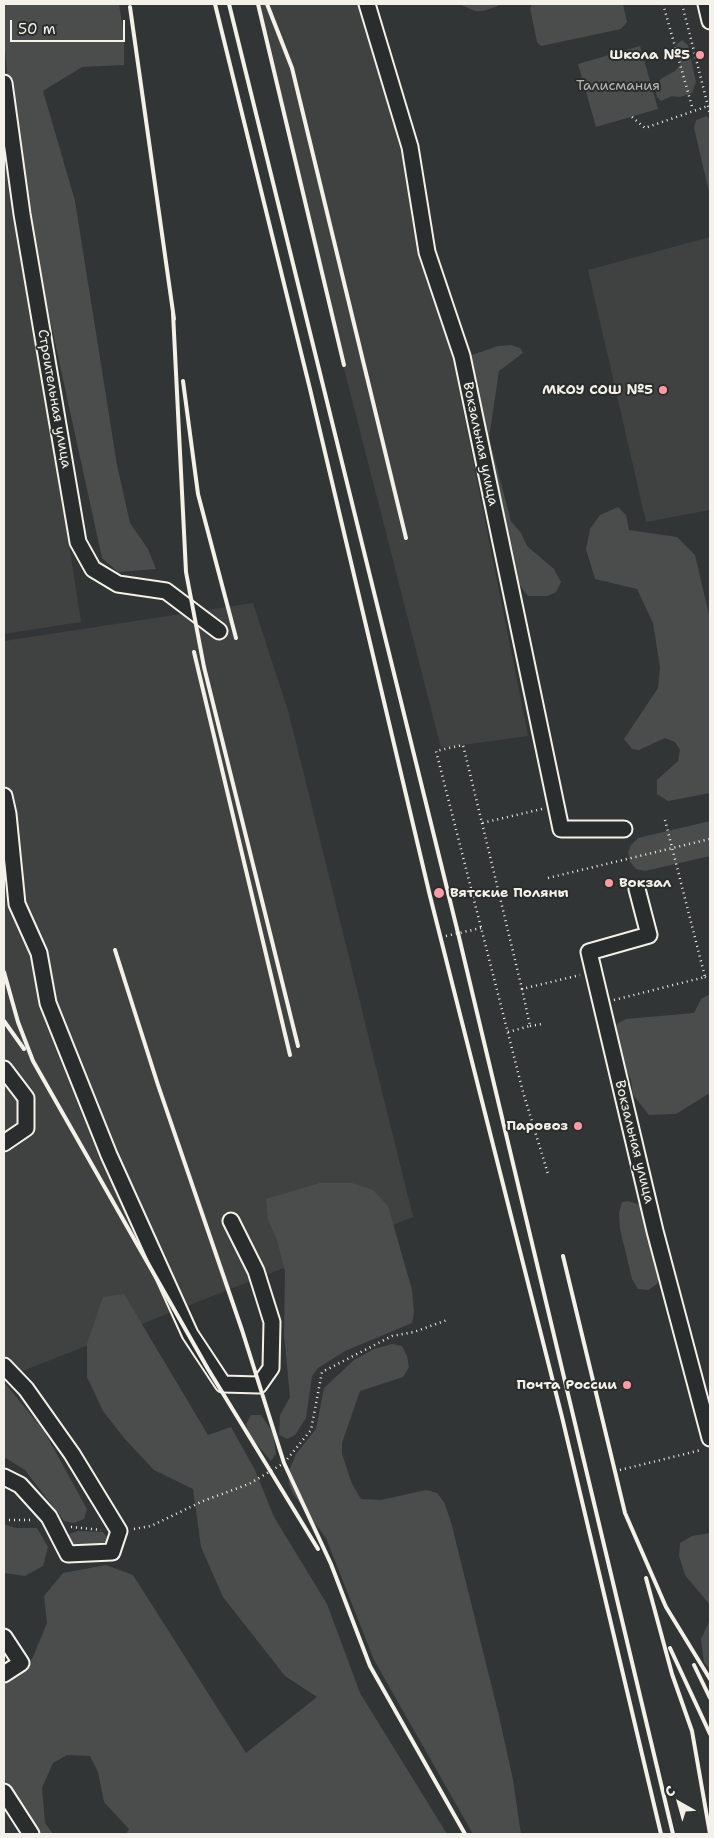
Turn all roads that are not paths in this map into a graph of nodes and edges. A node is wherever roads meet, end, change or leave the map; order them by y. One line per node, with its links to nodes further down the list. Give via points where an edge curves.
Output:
1 (367, 4): 7 (street, Вокзальная улица, via 410,148 427,252 462,356 561,829)
2 (706, 4): 3 (street)
3 (710, 21)
4 (4, 83): 5 (street, Строительная улица, via 22,214 78,542 93,569 118,584 166,591)
5 (219, 631)
6 (4, 796): 11 (street, via 17,904 39,953 48,1003 108,1155 190,1334 223,1384 259,1385 271,1368 272,1322 256,1271)
7 (624, 829)
8 (637, 889): 13 (street, Вокзальная улица, via 649,935 589,952 653,1222)
9 (4, 1069): 10 (street, via 26,1098 26,1128)
10 (4, 1143)
11 (230, 1221)
12 (4, 1366): 14 (street, via 26,1389 72,1454 119,1531 112,1552 68,1554 49,1517 20,1485)
13 (710, 1438)
14 (4, 1476)
15 (4, 1637): 16 (street, via 21,1663)
16 (4, 1674)
17 (4, 1792): 18 (street)
18 (30, 1834)

